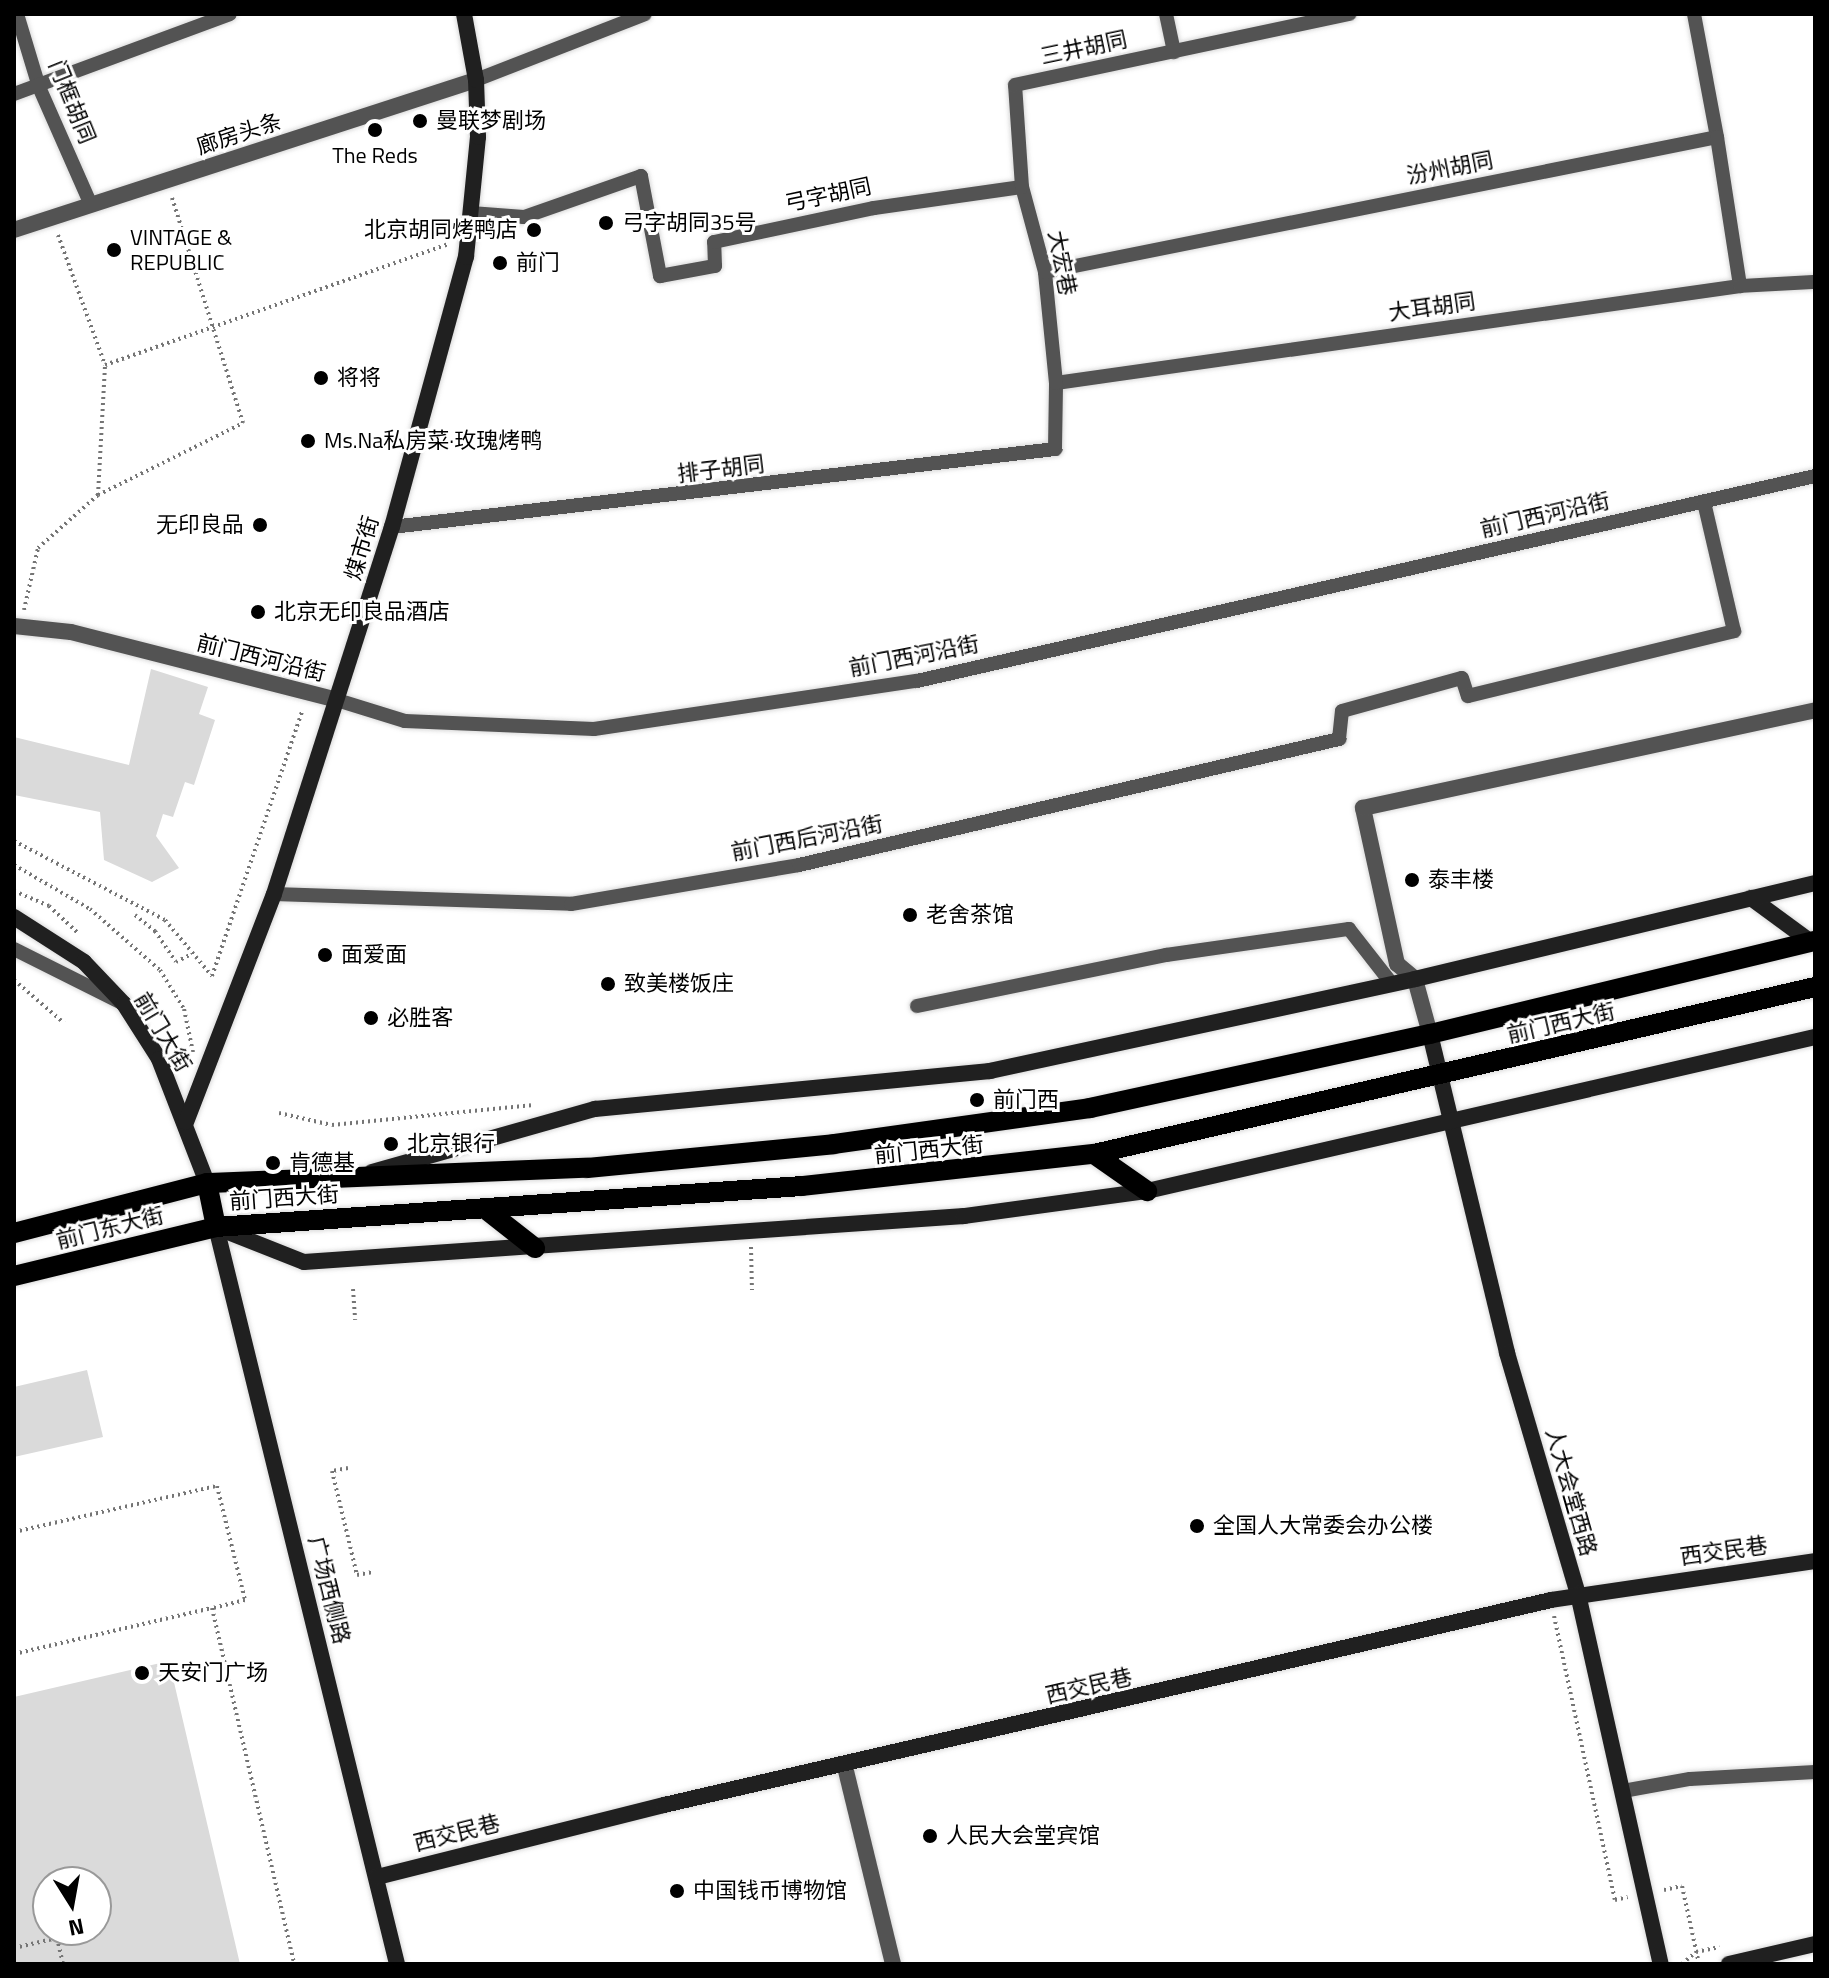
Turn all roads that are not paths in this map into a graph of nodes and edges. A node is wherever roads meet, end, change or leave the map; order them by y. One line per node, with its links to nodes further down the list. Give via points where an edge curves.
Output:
1 (17, 14): 11 (lane, 门框胡同)
2 (230, 14): 11 (lane)
3 (464, 14): 9 (street, 煤市街)
4 (645, 14): 9 (lane)
5 (1166, 14): 8 (lane)
6 (1350, 14): 8 (lane, 三井胡同)
7 (1694, 14): 13 (lane)
8 (1174, 52): 10 (lane, 三井胡同)
9 (476, 80): 15 (street, 廊房头条); 16 (street, 煤市街)
10 (1015, 85): 14 (lane, 大宏巷)
11 (39, 87): 12 (lane); 15 (lane, 门框胡同)
12 (14, 94)
13 (1717, 137): 18 (lane, 汾州胡同); 20 (lane)
14 (1022, 187): 16 (lane, 弓字胡同, via 874,208 714,242 715,266 660,276 641,176 524,217); 18 (lane, 大宏巷)
15 (91, 205): 17 (street, 廊房头条)
16 (471, 213): 25 (street, 煤市街)
17 (14, 230)
18 (1045, 272): 21 (lane, 大宏巷)
19 (1815, 282): 20 (lane, 大耳胡同)
20 (1740, 286): 21 (lane, 大耳胡同)
21 (1056, 383): 22 (lane, 大宏巷)
22 (1055, 449): 25 (lane, 排子胡同)
23 (1815, 476): 24 (lane, 前门西河沿街)
24 (1704, 502): 27 (lane, 前门西河沿街, via 917,681 609,727 405,721); 30 (lane, 前门西后河沿街, via 1734,631 1468,696 1462,678 1342,711 1339,739 799,865 571,904)
25 (392, 527): 27 (street, 煤市街)
26 (14, 626): 27 (street, 前门西河沿街, via 71,632)
27 (337, 700): 30 (street, 煤市街)
28 (1815, 710): 35 (street, via 1363,808 1397,964)
29 (1815, 883): 31 (street, 前门西大街)
30 (274, 894): 43 (street, 煤市街)
31 (1751, 898): 33 (street); 35 (street, 前门西大街)
32 (14, 917): 38 (street, 前门大街, via 84,962)
33 (1813, 941): 40 (main road, 前门西大街)
34 (14, 949): 38 (lane)
35 (1415, 979): 36 (street, 前门西大街); 40 (street)
36 (1392, 984): 39 (lane, via 1349,929 1166,955); 46 (street, 前门西大街, via 990,1071 595,1109)
37 (1815, 987): 42 (main road, 前门西大街)
38 (124, 1004): 43 (street, 前门大街, via 159,1059)
39 (917, 1006)
40 (1430, 1034): 42 (street, 人大会堂西路); 46 (main road, 前门西大街, via 1090,1108 863,1141 587,1168)
41 (1815, 1037): 44 (street, 前门西大街)
42 (1442, 1075): 44 (street, 人大会堂西路); 45 (main road, 前门西大街)
43 (186, 1122): 47 (street, 前门大街)
44 (1453, 1123): 48 (street, 前门西大街); 55 (street, 人大会堂西路, via 1507,1353)
45 (1094, 1154): 48 (main road); 49 (main road, 前门西大街, via 963,1172)
46 (344, 1179): 47 (main road, 前门西大街)
47 (207, 1183): 50 (main road); 51 (main road, 前门东大街)
48 (1147, 1191): 52 (street, 前门西大街, via 964,1216)
49 (484, 1208): 50 (main road, 前门西大街); 52 (main road)
50 (216, 1227): 52 (street, 前门西大街, via 304,1262); 53 (main road, 前门东大街); 59 (street, 广场西侧路)
51 (14, 1233)
52 (535, 1248)
53 (14, 1276)
54 (1815, 1561): 55 (street, 西交民巷)
55 (1578, 1594): 56 (street, 西交民巷); 58 (street, 人大会堂西路)
56 (845, 1767): 59 (street, 西交民巷, via 664,1805); 63 (street)
57 (1815, 1772): 58 (lane, via 1690,1779)
58 (1623, 1791): 64 (street, 人大会堂西路)
59 (377, 1877): 62 (street, 广场西侧路)
60 (1815, 1944): 61 (street)
61 (1769, 1955): 65 (street); 66 (lane)
62 (397, 1964)
63 (893, 1964)
64 (1661, 1964)
65 (1729, 1964)
66 (1787, 1964)

